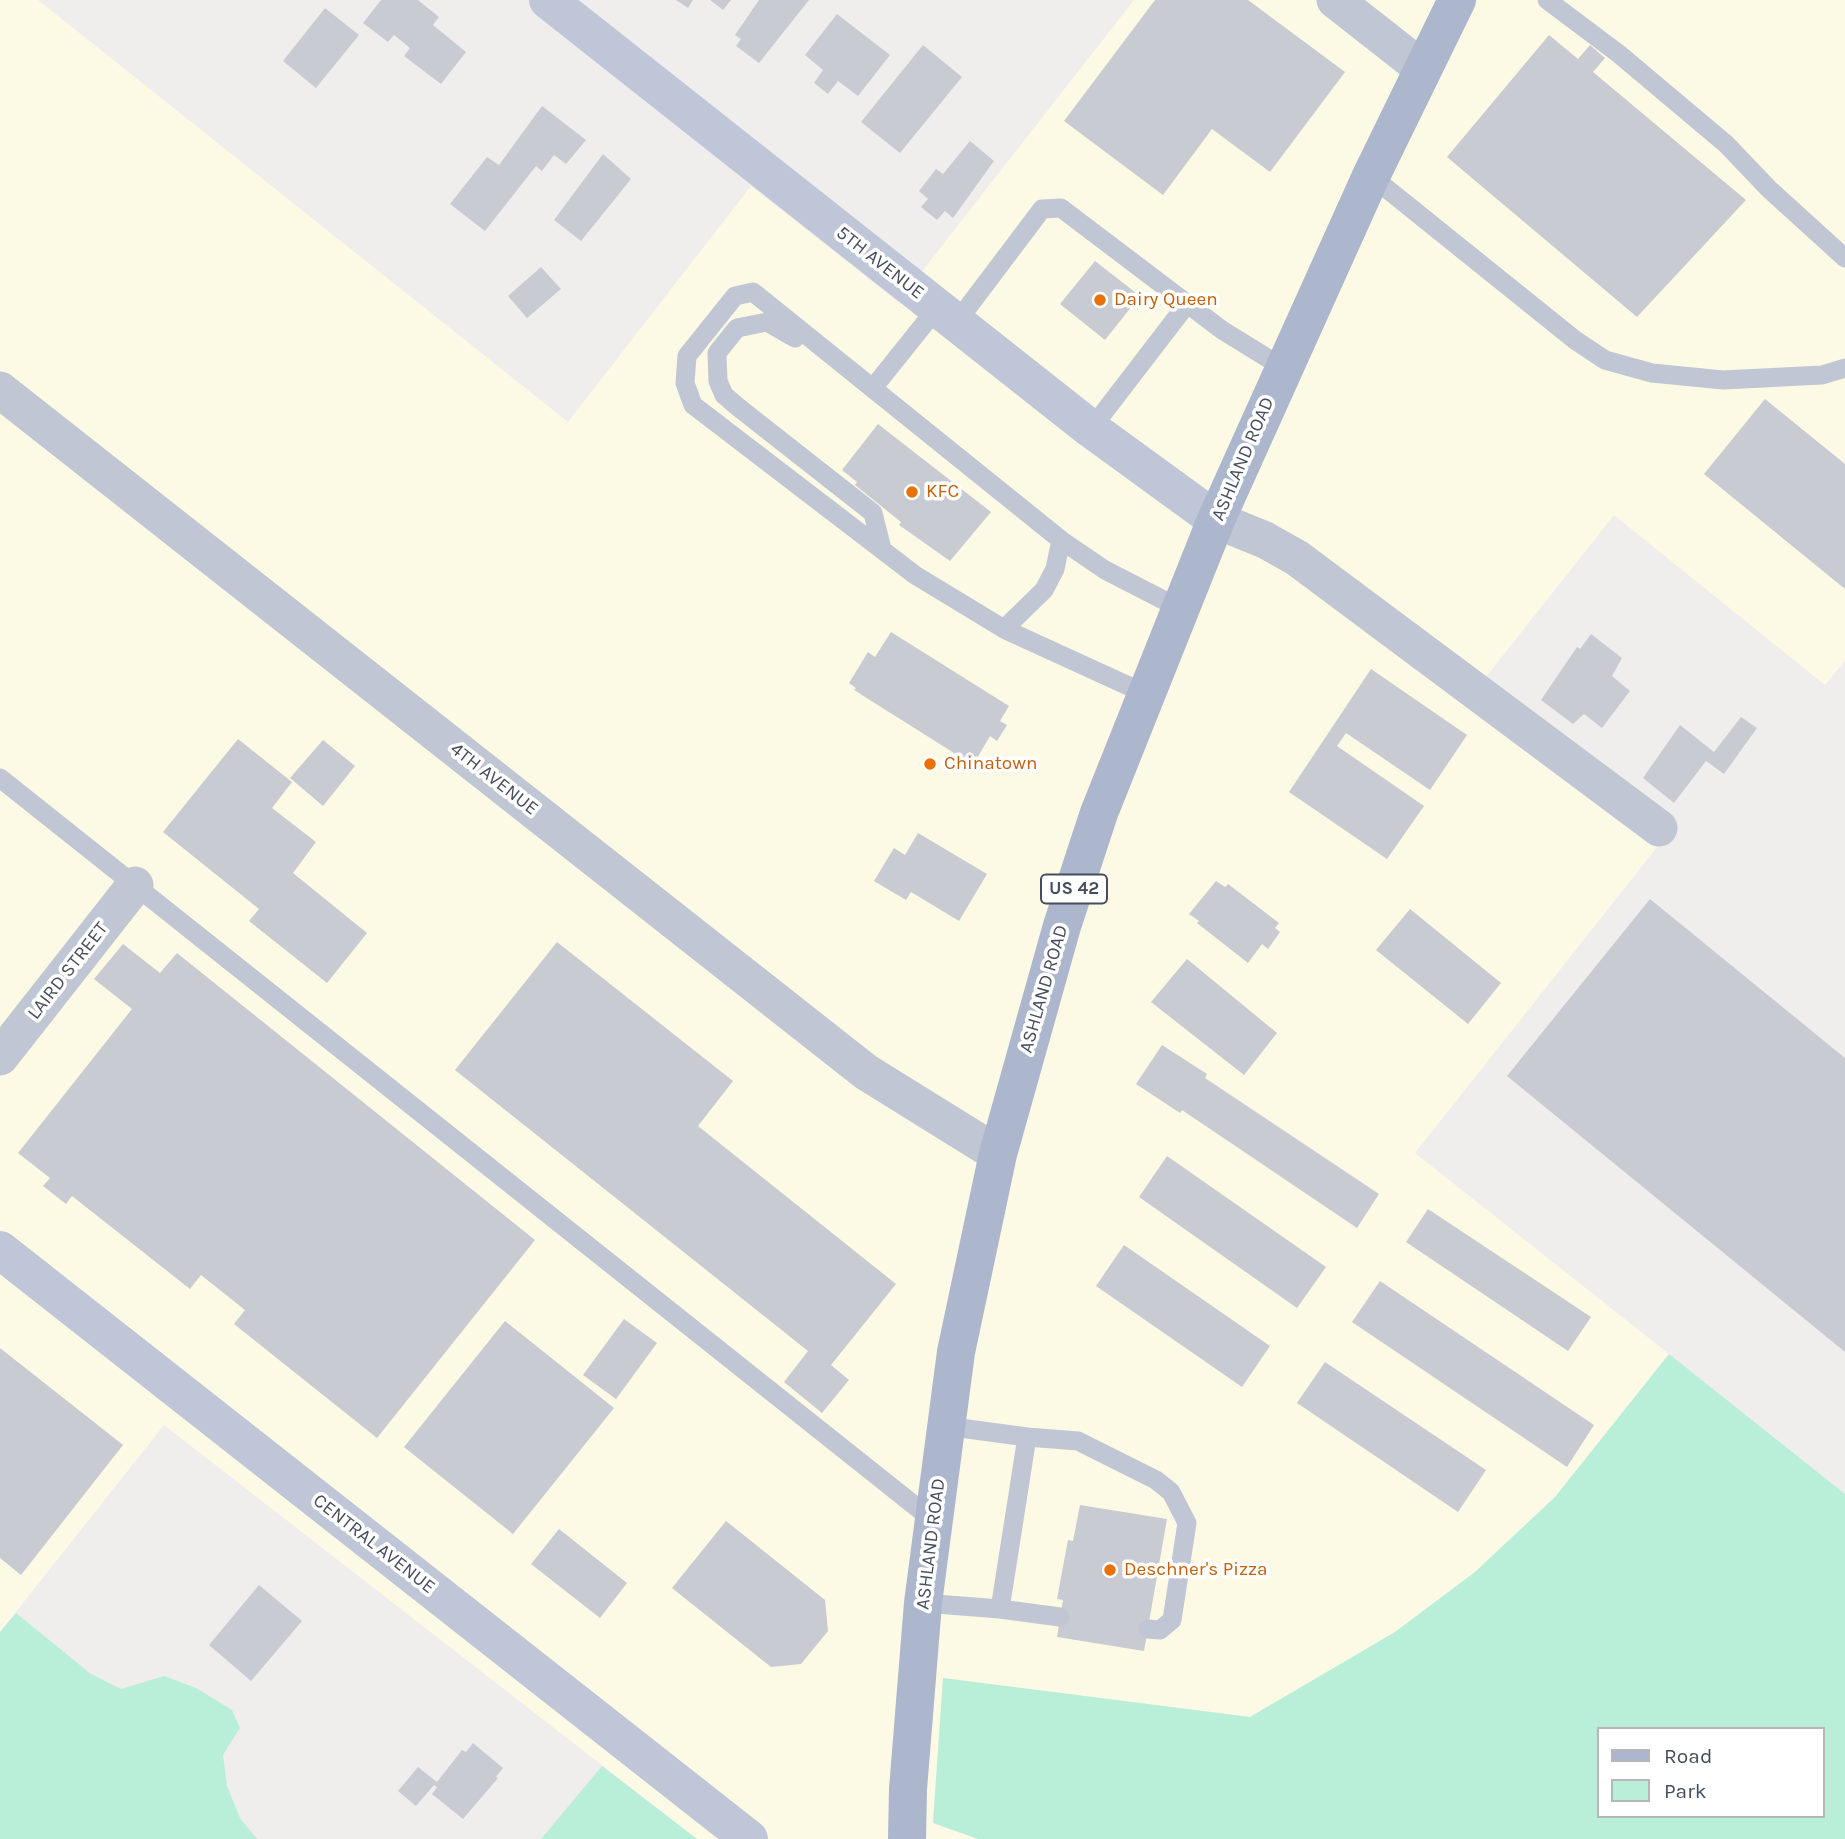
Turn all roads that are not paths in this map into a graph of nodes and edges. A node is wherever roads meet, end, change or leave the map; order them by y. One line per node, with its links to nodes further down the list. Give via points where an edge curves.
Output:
1 (548, 0): 9 (street, 5TH AVENUE)
2 (1335, 0): 5 (street)
3 (1457, 0): 5 (main road, ASHLAND ROAD / US 42)
4 (1547, 0): 7 (lane, via 1726,144)
5 (1423, 69): 6 (main road, ASHLAND ROAD / US 42)
6 (1371, 176): 10 (main road, ASHLAND ROAD / US 42); 11 (lane, via 1575,340 1605,359 1652,373 1723,380 1822,375)
7 (1845, 258)
8 (1187, 304): 9 (lane, via 1061,208 1042,209); 10 (lane); 14 (lane)
9 (947, 315): 12 (lane); 14 (street, 5TH AVENUE)
10 (1282, 367): 16 (main road, ASHLAND ROAD / US 42)
11 (1845, 368)
12 (873, 388): 15 (lane); 18 (lane, via 752,292 734,296 687,356 685,383 693,405)
13 (0, 390): 26 (street, 4TH AVENUE, via 866,1072)
14 (1091, 429): 16 (street, 5TH AVENUE)
15 (939, 442): 17 (lane); 18 (lane, via 913,432 787,332 767,322 737,328 717,354 718,381 724,395 873,513)
16 (1216, 520): 19 (main road, ASHLAND ROAD / US 42); 23 (street, via 1297,558)
17 (1061, 540): 19 (lane, via 1105,570); 20 (lane, via 1055,569 1044,590)
18 (882, 549): 20 (lane, via 915,575)
19 (1181, 608): 21 (main road, ASHLAND ROAD / US 42)
20 (1004, 629): 21 (lane)
21 (1146, 694): 26 (main road, ASHLAND ROAD / US 42, via 1099,813 1062,926)
22 (0, 778): 24 (lane)
23 (1659, 828)
24 (135, 885): 25 (street, LAIRD STREET); 30 (lane)
25 (0, 1057)
26 (998, 1154): 28 (main road, ASHLAND ROAD / US 42, via 967,1290)
27 (0, 1250): 35 (street, CENTRAL AVENUE)
28 (945, 1426): 29 (lane); 30 (main road, ASHLAND ROAD / US 42)
29 (1027, 1437): 32 (lane); 34 (lane, via 1078,1441 1171,1492 1187,1523 1172,1620 1160,1630)
30 (934, 1521): 31 (main road, ASHLAND ROAD / US 42)
31 (923, 1604): 32 (lane); 36 (main road, ASHLAND ROAD / US 42)
32 (1000, 1609): 33 (lane)
33 (1060, 1617)
34 (1148, 1629)
35 (749, 1839)
36 (907, 1839)

